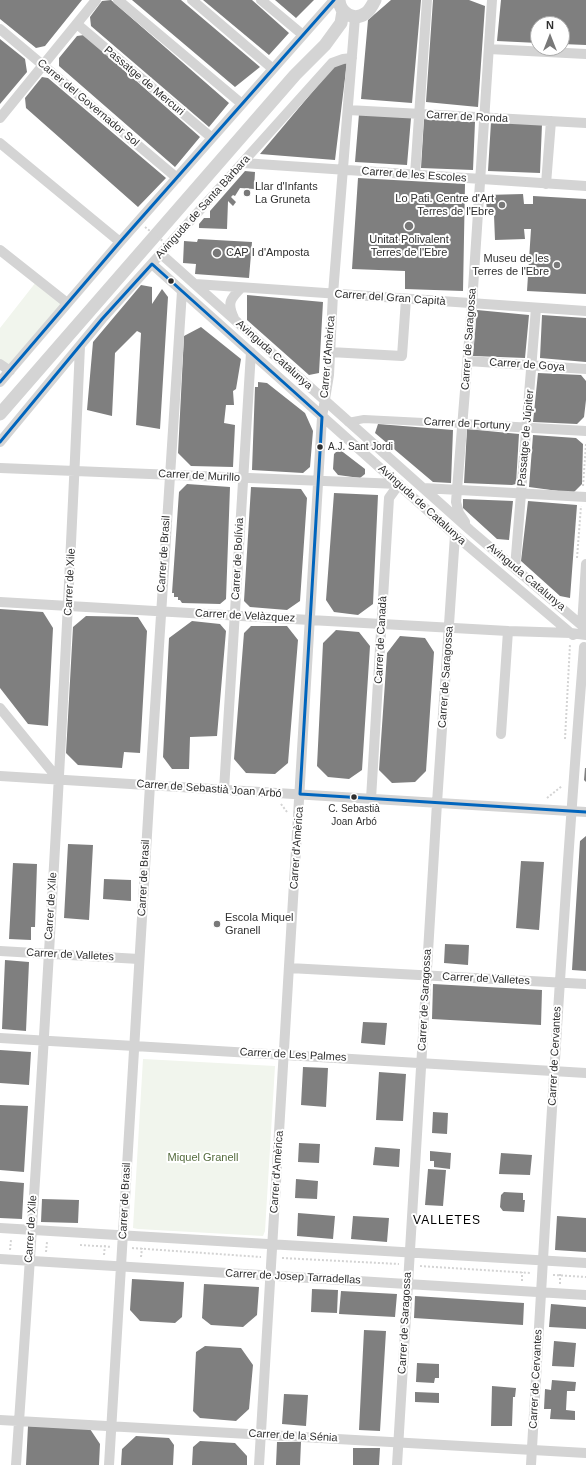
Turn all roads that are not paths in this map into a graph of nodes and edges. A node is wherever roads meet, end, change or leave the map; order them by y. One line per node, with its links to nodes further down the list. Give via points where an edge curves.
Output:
1 (96, 0): 10 (street)
2 (118, 0): 19 (street)
3 (192, 0): 18 (street)
4 (261, 0): 12 (street)
5 (427, 0): 21 (street)
6 (492, 0): 14 (street, Carrer de Saragossa)
7 (373, 2): 9 (street, via 366,13)
8 (337, 3): 9 (street); 12 (street); 13 (street, Avinguda de Santa Bàrbara, via 341,23)
9 (355, 17): 13 (street, Avinguda de Santa Bàrbara, via 348,29); 16 (street, Carrer d'Amèrica)
10 (77, 24): 17 (street); 26 (street, Passatge de Mercuri)
11 (0, 29): 17 (street, Carrer del Governador Sol)
12 (302, 35): 18 (street)
13 (325, 45): 59 (street, Avinguda de Santa Bàrbara)
14 (489, 49): 15 (street); 23 (street, Carrer de Saragossa)
15 (586, 54)
16 (352, 58): 20 (street, Carrer d'Amèrica); 28 (street, Avinguda de Santa Bàrbara, via 343,58 332,63)
17 (43, 66): 22 (street); 31 (street, Carrer del Governador Sol)
18 (273, 69): 19 (street)
19 (242, 104): 26 (street)
20 (348, 110): 21 (street, Carrer de Ronda); 29 (street, Carrer d'Amèrica)
21 (419, 114): 23 (street, Carrer de Ronda); 30 (street)
22 (0, 118)
23 (485, 118): 24 (street, Carrer de Ronda); 32 (street, Carrer de Saragossa)
24 (551, 121): 25 (street, Carrer de Ronda); 33 (street)
25 (586, 124)
26 (212, 138): 31 (street)
27 (0, 143): 35 (street)
28 (242, 163): 29 (street, Carrer de les Escoles); 37 (street, Avinguda de Santa Bàrbara)
29 (343, 170): 30 (street, Carrer de les Escoles); 42 (street, Carrer d'Amèrica)
30 (415, 175): 32 (street, Carrer de les Escoles)
31 (177, 178): 35 (street)
32 (480, 180): 33 (street, Carrer de les Escoles); 45 (street, Carrer de Saragossa)
33 (546, 184): 34 (street, Carrer de les Escoles)
34 (586, 186)
35 (120, 242): 44 (street)
36 (0, 250): 44 (street)
37 (161, 254): 38 (street, Avinguda de Santa Bàrbara); 39 (street, Avinguda Catalunya)
38 (152, 264): 41 (street, Avinguda de Catalunya); 49 (street, Avinguda de Santa Bàrbara)
39 (195, 284): 40 (street, Carrer del Gran Capità); 48 (street, Avinguda Catalunya)
40 (241, 288): 42 (street, Carrer del Gran Capità); 48 (street, via 232,296 230,304)
41 (182, 291): 50 (street, Avinguda de Catalunya); 68 (street, Carrer de Brasil)
42 (333, 294): 43 (street, Carrer del Gran Capità); 51 (street, Carrer d'Amèrica)
43 (406, 299): 45 (street, Carrer del Gran Capità); 51 (street, via 402,356)
44 (67, 303): 56 (street)
45 (472, 304): 46 (street, Carrer del Gran Capità); 52 (street, Carrer de Saragossa)
46 (536, 308): 47 (street, Carrer del Gran Capità); 54 (street, Passatge de Júpiter)
47 (586, 311)
48 (236, 322): 58 (street, Avinguda Catalunya)
49 (80, 346): 65 (street, Avinguda de Santa Bàrbara); 67 (street, Carrer de Xile)
50 (250, 352): 60 (street, Avinguda de Catalunya); 69 (street, Carrer de Bolívia)
51 (330, 352): 58 (street, Carrer d'Amèrica)
52 (468, 361): 54 (street, Carrer de Goya); 62 (street, Carrer de Saragossa)
53 (0, 364): 56 (street)
54 (532, 365): 55 (street, Carrer de Goya); 63 (street, Passatge de Júpiter)
55 (586, 369)
56 (10, 371): 57 (street)
57 (0, 382)
58 (325, 401): 60 (street, Carrer d'Amèrica); 61 (street, Avinguda Catalunya)
59 (0, 414)
60 (322, 416): 70 (street, Carrer d'Amèrica); 71 (street, Avinguda de Catalunya)
61 (348, 422): 62 (street, Carrer de Fortuny, via 364,419); 72 (street, Avinguda Catalunya)
62 (463, 424): 63 (street, Carrer de Fortuny); 73 (street, Carrer de Saragossa)
63 (527, 428): 64 (street, Carrer de Fortuny); 74 (street, Passatge de Júpiter)
64 (586, 431)
65 (0, 442)
66 (0, 468): 67 (street, Carrer de Murillo)
67 (75, 471): 68 (street, Carrer de Murillo); 81 (street, Carrer de Xile)
68 (169, 475): 69 (street, Carrer de Murillo); 82 (street, Carrer de Brasil)
69 (243, 478): 70 (street, Carrer de Murillo); 83 (street, Carrer de Bolívia)
70 (319, 482): 71 (street, Carrer de Murillo); 84 (street, Carrer d'Amèrica)
71 (399, 484): 77 (street, Avinguda de Catalunya); 85 (street, Carrer de Canadà, via 389,498)
72 (423, 488): 73 (street); 76 (street, Avinguda Catalunya)
73 (457, 490): 74 (street); 76 (street, Carrer de Saragossa, via 459,514)
74 (521, 494): 75 (street); 79 (street, Passatge de Júpiter)
75 (584, 497)
76 (470, 530): 79 (street, Avinguda Catalunya)
77 (455, 535): 87 (street, Carrer de Saragossa); 89 (street, Avinguda de Catalunya)
78 (581, 564): 86 (street)
79 (515, 568): 86 (street, Avinguda Catalunya)
80 (0, 602): 81 (street, Carrer de Velàzquez)
81 (69, 606): 82 (street, Carrer de Velàzquez); 95 (street, Carrer de Xile)
82 (160, 611): 83 (street, Carrer de Velàzquez); 96 (street, Carrer de Brasil)
83 (235, 616): 84 (street, Carrer de Velàzquez); 97 (street, Carrer de Bolívia)
84 (310, 620): 85 (street, Carrer de Velàzquez); 98 (street, Carrer d'Amèrica)
85 (382, 624): 87 (street, Carrer de Velàzquez); 99 (street, Carrer de Canadà)
86 (584, 627)
87 (449, 628): 88 (street, Carrer de Velàzquez); 100 (street, Carrer de Saragossa)
88 (508, 631): 89 (street, Carrer de Velàzquez); 93 (street)
89 (571, 633): 90 (street, Carrer de Velàzquez); 91 (street, Avinguda de Catalunya)
90 (586, 635)
91 (585, 648): 101 (street, Carrer de Cervantes)
92 (0, 708): 95 (street)
93 (501, 734)
94 (0, 776): 95 (street, Carrer de Sebastià Joan Arbó)
95 (59, 780): 96 (street, Carrer de Sebastià Joan Arbó); 104 (street, Carrer de Xile)
96 (150, 785): 97 (street, Carrer de Sebastià Joan Arbó); 105 (street, Carrer de Brasil)
97 (224, 790): 98 (street, Carrer de Sebastià Joan Arbó)
98 (300, 794): 99 (street, Carrer de Sebastià Joan Arbó); 106 (street, Carrer d'Amèrica)
99 (371, 799): 100 (street, Carrer de Sebastià Joan Arbó)
100 (437, 803): 101 (street, Carrer de Sebastià Joan Arbó); 107 (street, Carrer de Saragossa)
101 (571, 811): 102 (street, Carrer de Sebastià Joan Arbó); 108 (street, Carrer de Cervantes)
102 (586, 812)
103 (0, 951): 104 (street, Carrer de Valletes)
104 (48, 953): 105 (street, Carrer de Valletes); 111 (street, Carrer de Xile)
105 (139, 959): 112 (street, Carrer de Brasil)
106 (289, 968): 107 (street, Carrer de Valletes); 113 (street, Carrer d'Amèrica)
107 (426, 976): 108 (street, Carrer de Valletes); 114 (street, Carrer de Saragossa)
108 (560, 983): 109 (street, Carrer de Valletes); 115 (street, Carrer de Cervantes)
109 (586, 984)
110 (0, 1038): 111 (street, Carrer de Les Palmes)
111 (43, 1041): 112 (street, Carrer de Les Palmes); 118 (street, Carrer de Xile)
112 (134, 1046): 113 (street, Carrer de Les Palmes); 119 (street, Carrer de Brasil)
113 (284, 1054): 114 (street, Carrer de Les Palmes); 120 (street, Carrer d'Amèrica)
114 (421, 1063): 115 (street, Carrer de Les Palmes); 121 (street, Carrer de Saragossa)
115 (554, 1072): 116 (street, Carrer de Les Palmes); 123 (street, Carrer de Cervantes)
116 (586, 1073)
117 (0, 1228): 118 (street)
118 (31, 1230): 119 (street); 124 (street, Carrer de Xile)
119 (123, 1235): 120 (street); 126 (street, Carrer de Brasil)
120 (272, 1244): 121 (street); 127 (street, Carrer d'Amèrica)
121 (409, 1252): 123 (street); 128 (street, Carrer de Saragossa)
122 (4, 1259): 124 (street, Carrer de Josep Tarradellas)
123 (543, 1260): 125 (street); 129 (street, Carrer de Cervantes)
124 (29, 1261): 126 (street, Carrer de Josep Tarradellas); 132 (street, Carrer de Xile)
125 (586, 1262)
126 (121, 1267): 127 (street, Carrer de Josep Tarradellas); 133 (street, Carrer de Brasil)
127 (270, 1276): 128 (street, Carrer de Josep Tarradellas); 134 (street, Carrer d'Amèrica)
128 (407, 1284): 129 (street, Carrer de Josep Tarradellas); 135 (street, Carrer de Saragossa)
129 (541, 1292): 130 (street, Carrer de Josep Tarradellas); 136 (street, Carrer de Cervantes)
130 (586, 1295)
131 (0, 1420): 132 (street, Carrer de la Sénia)
132 (19, 1420): 133 (street, Carrer de la Sénia); 138 (street, Carrer de Xile)
133 (112, 1426): 134 (street, Carrer de la Sénia); 139 (street, Carrer de Brasil)
134 (261, 1434): 135 (street, Carrer de la Sénia); 140 (street, Carrer d'Amèrica)
135 (398, 1442): 136 (street, Carrer de la Sénia); 141 (street, Carrer de Saragossa)
136 (532, 1450): 137 (street, Carrer de la Sénia); 142 (street, Carrer de Cervantes)
137 (586, 1453)
138 (16, 1465)
139 (109, 1465)
140 (259, 1465)
141 (396, 1465)
142 (531, 1465)

